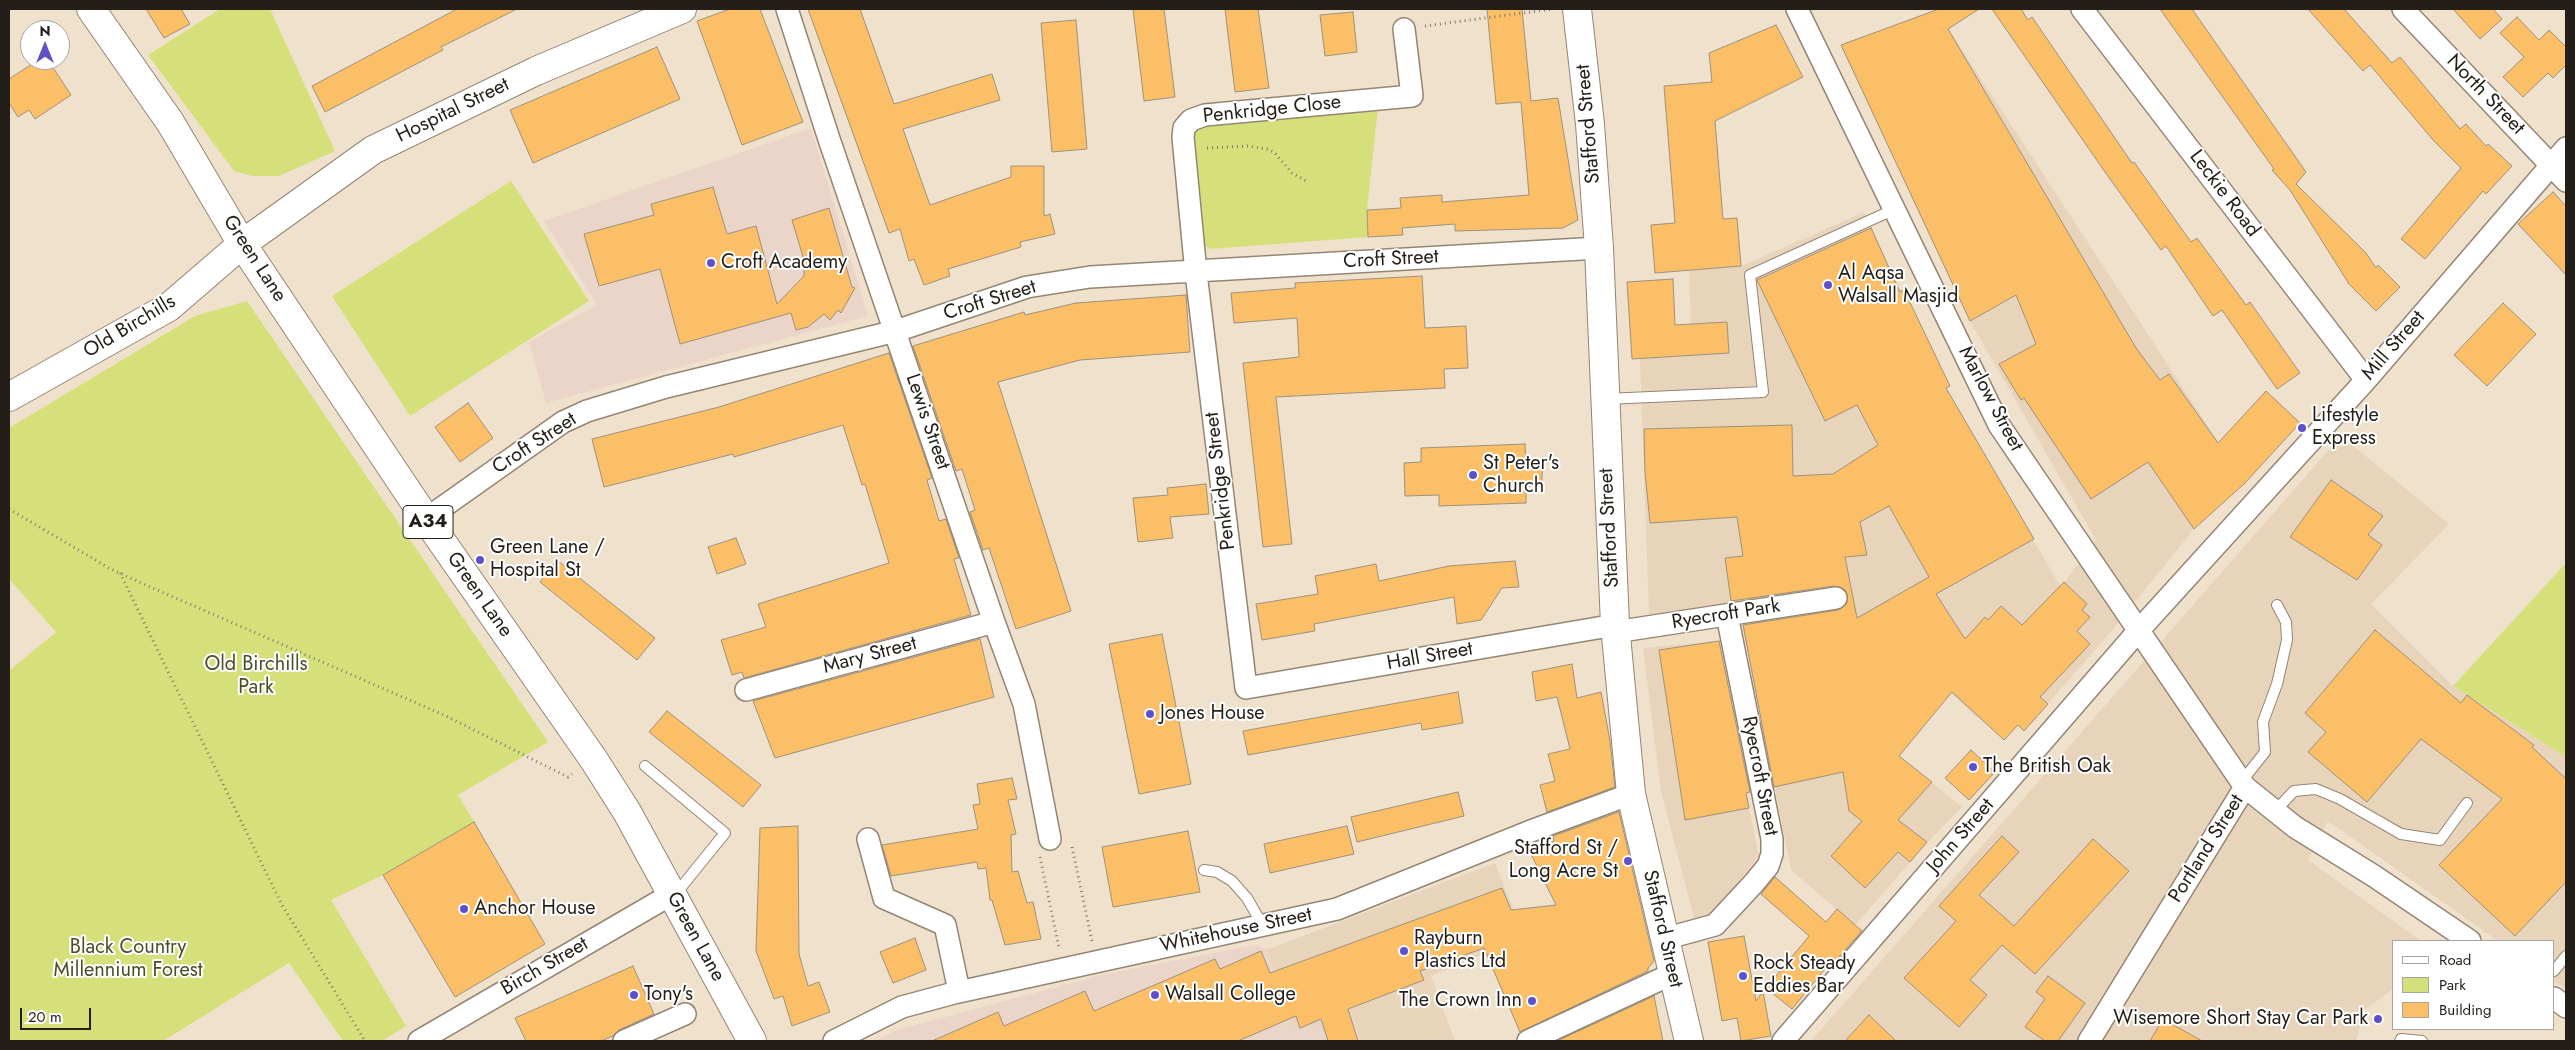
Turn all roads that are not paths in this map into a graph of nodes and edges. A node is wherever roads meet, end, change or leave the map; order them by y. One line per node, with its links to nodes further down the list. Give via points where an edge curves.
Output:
1 (91, 9): 13 (main road, Green Lane / A34, via 170,122)
2 (682, 9): 13 (main road, Hospital Street, via 536,70 373,150)
3 (787, 9): 16 (street, Lewis Street)
4 (1577, 9): 14 (main road, Stafford Street)
5 (1798, 9): 12 (street, Marlow Street)
6 (2082, 9): 17 (street, Leckie Road)
7 (2403, 9): 10 (street, North Street)
8 (1404, 29): 15 (street, Penkridge Close, via 1412,96 1205,114 1191,120 1184,128)
9 (2566, 148): 10 (street, Mill Street)
10 (2552, 165): 11 (street, North Street); 17 (street, Mill Street)
11 (2566, 181)
12 (1895, 209): 19 (lane, via 1750,275 1763,392); 26 (street, Marlow Street, via 1999,425)
13 (242, 244): 18 (main road, Old Birchills, via 169,307); 20 (main road, Green Lane / A34)
14 (1599, 248): 15 (street, Croft Street); 19 (main road, Stafford Street)
15 (1196, 273): 16 (street, Croft Street, via 1090,277 1026,286); 27 (street, Penkridge Street)
16 (896, 330): 20 (street, Croft Street, via 666,387 587,411 563,422); 24 (street, Lewis Street)
17 (2366, 380): 26 (street, Mill Street)
18 (9, 397)
19 (1604, 400): 25 (main road, Stafford Street)
20 (426, 519): 37 (main road, Green Lane / A34, via 594,760 627,812)
21 (1836, 598): 23 (street, Ryecroft Park)
22 (2277, 605): 30 (lane, via 2286,622 2287,640 2277,684 2263,722 2264,752)
23 (1727, 615): 25 (street, Ryecroft Park); 39 (street, Ryecroft Street, via 1772,839 1772,854 1768,866 1715,925)
24 (994, 622): 28 (street, Mary Street); 35 (street, Lewis Street, via 1024,704)
25 (1615, 628): 27 (street, Hall Street); 31 (main road, Stafford Street)
26 (2139, 630): 30 (street, Marlow Street); 54 (street, John Street)
27 (1246, 688)
28 (746, 690)
29 (645, 766): 37 (lane, via 725,833)
30 (2244, 784): 33 (street, Portland Street); 55 (street, Portland Street)
31 (1631, 794): 38 (street, Whitehouse Street, via 1337,909); 39 (main road, Stafford Street)
32 (2467, 803): 33 (lane, via 2440,840 2401,834 2316,789 2294,791)
33 (2275, 811): 40 (street, Portland Street)
34 (868, 839): 44 (street, via 884,898 945,925)
35 (1050, 839)
36 (1204, 870): 38 (lane, via 1232,880)
37 (672, 895): 48 (street, Birch Street); 50 (main road, Green Lane / A34)
38 (1263, 926): 44 (street, Whitehouse Street)
39 (1664, 939): 43 (main road, Stafford Street)
40 (2469, 940)
41 (2566, 956): 42 (lane)
42 (2555, 970)
43 (1672, 974): 52 (street); 53 (main road, Stafford Street)
44 (960, 992): 51 (street, Whitehouse Street, via 902,1007)
45 (2555, 999): 46 (street)
46 (2566, 1007)
47 (685, 1014): 49 (street)
48 (418, 1041)
49 (624, 1041)
50 (752, 1041)
51 (834, 1041)
52 (1528, 1041)
53 (1689, 1041)
54 (1783, 1041)
55 (2089, 1041)
56 (2400, 1041): 57 (lane)
57 (2422, 1041)

